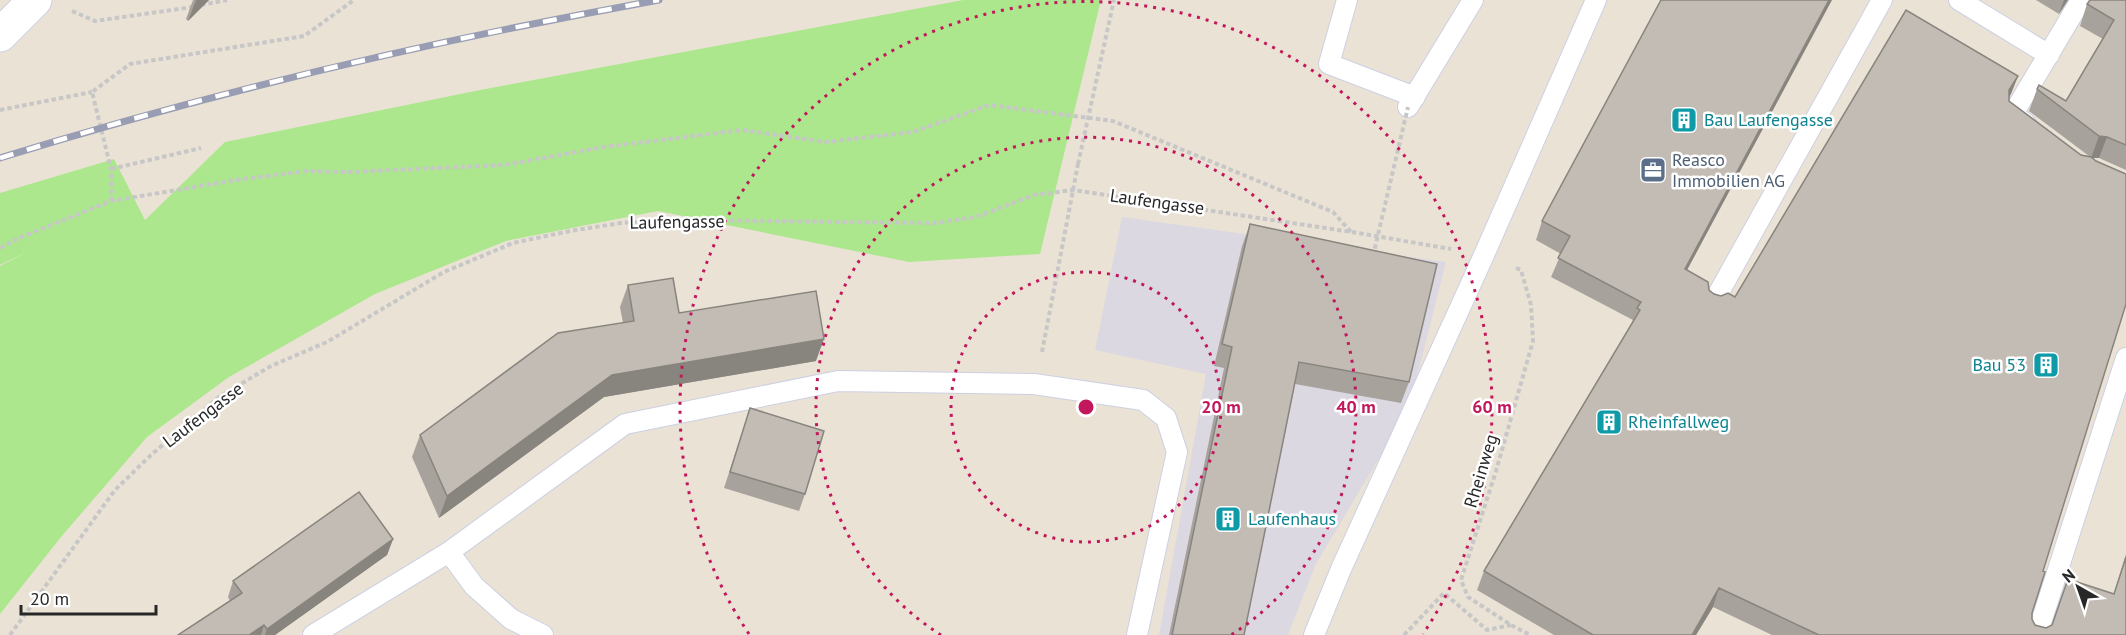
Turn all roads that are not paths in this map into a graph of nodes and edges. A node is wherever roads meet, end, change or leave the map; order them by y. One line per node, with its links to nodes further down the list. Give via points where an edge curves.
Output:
1 (35, 0): 8 (street)
2 (1347, 0): 3 (lane, via 1329,64 1412,102)
3 (1473, 0)
4 (1596, 0): 17 (lane)
5 (1882, 0): 11 (lane)
6 (1959, 0): 9 (lane)
7 (2081, 0): 9 (lane)
8 (0, 35)
9 (2049, 55): 10 (lane, via 2013,114)
10 (2038, 133)
11 (1713, 303)
12 (2126, 358): 18 (lane)
13 (449, 552): 14 (lane); 15 (lane, via 474,586 496,606 511,619); 16 (lane, via 625,424 837,381 1034,384 1143,400 1166,418 1177,452)
14 (313, 635)
15 (543, 635)
16 (1137, 635)
17 (1314, 635)
18 (2037, 635)

